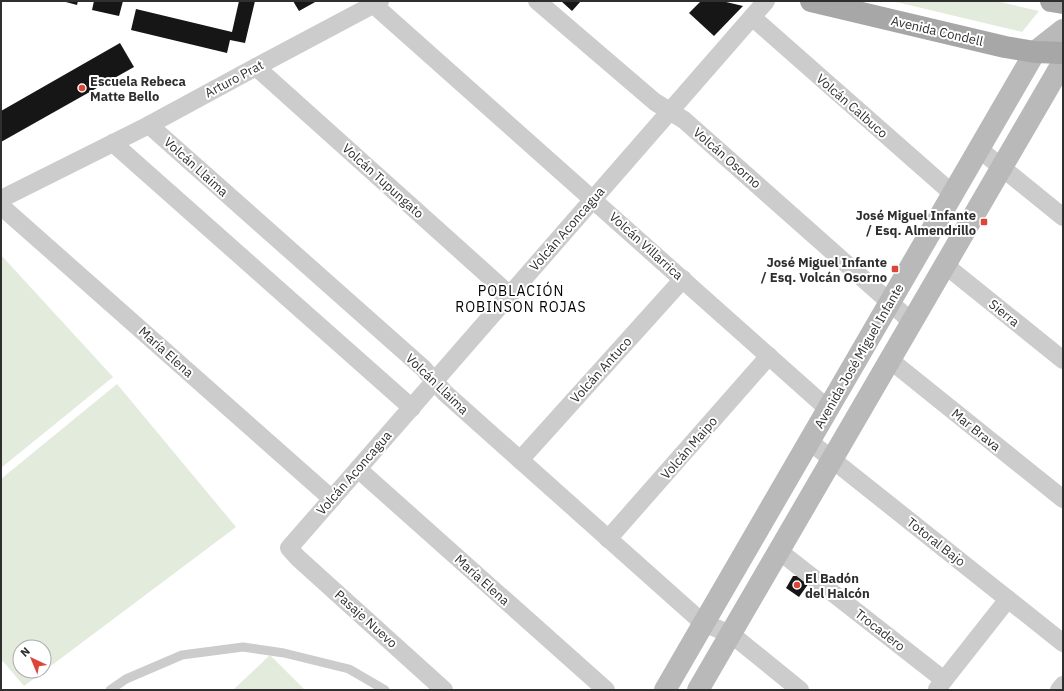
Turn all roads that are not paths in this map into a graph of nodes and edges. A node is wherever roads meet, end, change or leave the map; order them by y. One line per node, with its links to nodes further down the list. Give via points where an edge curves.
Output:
1 (537, 1): 13 (street, Volcán Osorno, via 655,102)
2 (766, 1): 7 (street, Volcán Aconcagua)
3 (811, 1): 9 (main road, Avenida Condell)
4 (1051, 1): 6 (main road)
5 (377, 3): 12 (street, Arturo Prat); 20 (street, Volcán Villarrica)
6 (1063, 3)
7 (752, 17): 13 (street, Volcán Aconcagua); 18 (street, Volcán Calbuco)
8 (1063, 30): 9 (main road, Avenida José Miguel Infante)
9 (1035, 52): 10 (main road, Avenida Condell); 16 (main road, Avenida José Miguel Infante)
10 (1063, 53)
11 (1063, 62): 17 (main road)
12 (256, 67): 14 (street, Arturo Prat); 25 (street, Volcán Tupungato)
13 (669, 111): 20 (street, Volcán Aconcagua); 26 (street, Volcán Osorno, via 684,120)
14 (149, 125): 15 (street, Arturo Prat); 31 (street, Volcán Llaima)
15 (113, 143): 19 (street, Arturo Prat); 32 (street)
16 (979, 149): 17 (street); 18 (main road, Avenida José Miguel Infante)
17 (1002, 168): 22 (street); 23 (main road)
18 (953, 194): 26 (main road, Avenida José Miguel Infante)
19 (1, 199)
20 (593, 200): 24 (street, Volcán Villarrica); 25 (street, Volcán Aconcagua)
21 (1, 206): 39 (street, María Elena)
22 (1062, 213)
23 (945, 266): 27 (main road); 30 (street, Sierra)
24 (683, 279): 28 (street, Volcán Villarrica); 35 (street, Volcán Antuco)
25 (510, 295): 31 (street, Volcán Aconcagua)
26 (890, 302): 27 (street, Volcán Osorno); 33 (main road, Avenida José Miguel Infante)
27 (912, 322): 29 (main road)
28 (769, 356): 33 (street, Volcán Villarrica); 40 (street, Volcán Maipo)
29 (890, 360): 36 (main road); 38 (street, Mar Brava)
30 (1063, 360)
31 (435, 381): 32 (street, Volcán Aconcagua); 35 (street, Volcán Llaima)
32 (412, 408): 37 (street, Volcán Aconcagua)
33 (828, 409): 34 (main road, Avenida José Miguel Infante)
34 (809, 441): 36 (street, Totoral Bajo); 44 (main road, Avenida José Miguel Infante)
35 (520, 460): 40 (street, Volcán Llaima)
36 (832, 460): 42 (main road); 43 (street, Totoral Bajo)
37 (358, 469): 39 (street, Volcán Aconcagua); 52 (street, María Elena)
38 (1061, 492)
39 (332, 499): 41 (street, Volcán Aconcagua)
40 (608, 539): 44 (street, Volcán Llaima)
41 (289, 548): 51 (street, Pasaje Nuevo)
42 (779, 551): 45 (main road); 47 (street, Trocadero)
43 (1008, 599): 46 (street, Totoral Bajo); 47 (street)
44 (703, 623): 45 (street, Volcán Llaima); 53 (main road, Avenida José Miguel Infante)
45 (730, 634): 54 (main road); 55 (street, Volcán Llaima)
46 (1063, 643)
47 (940, 685)
48 (1063, 686): 56 (street)
49 (110, 690): 50 (lane, via 182,655 243,647 284,653 349,669)
50 (385, 690)
51 (444, 690)
52 (606, 690)
53 (664, 690)
54 (698, 690)
55 (800, 690)
56 (1059, 690)

